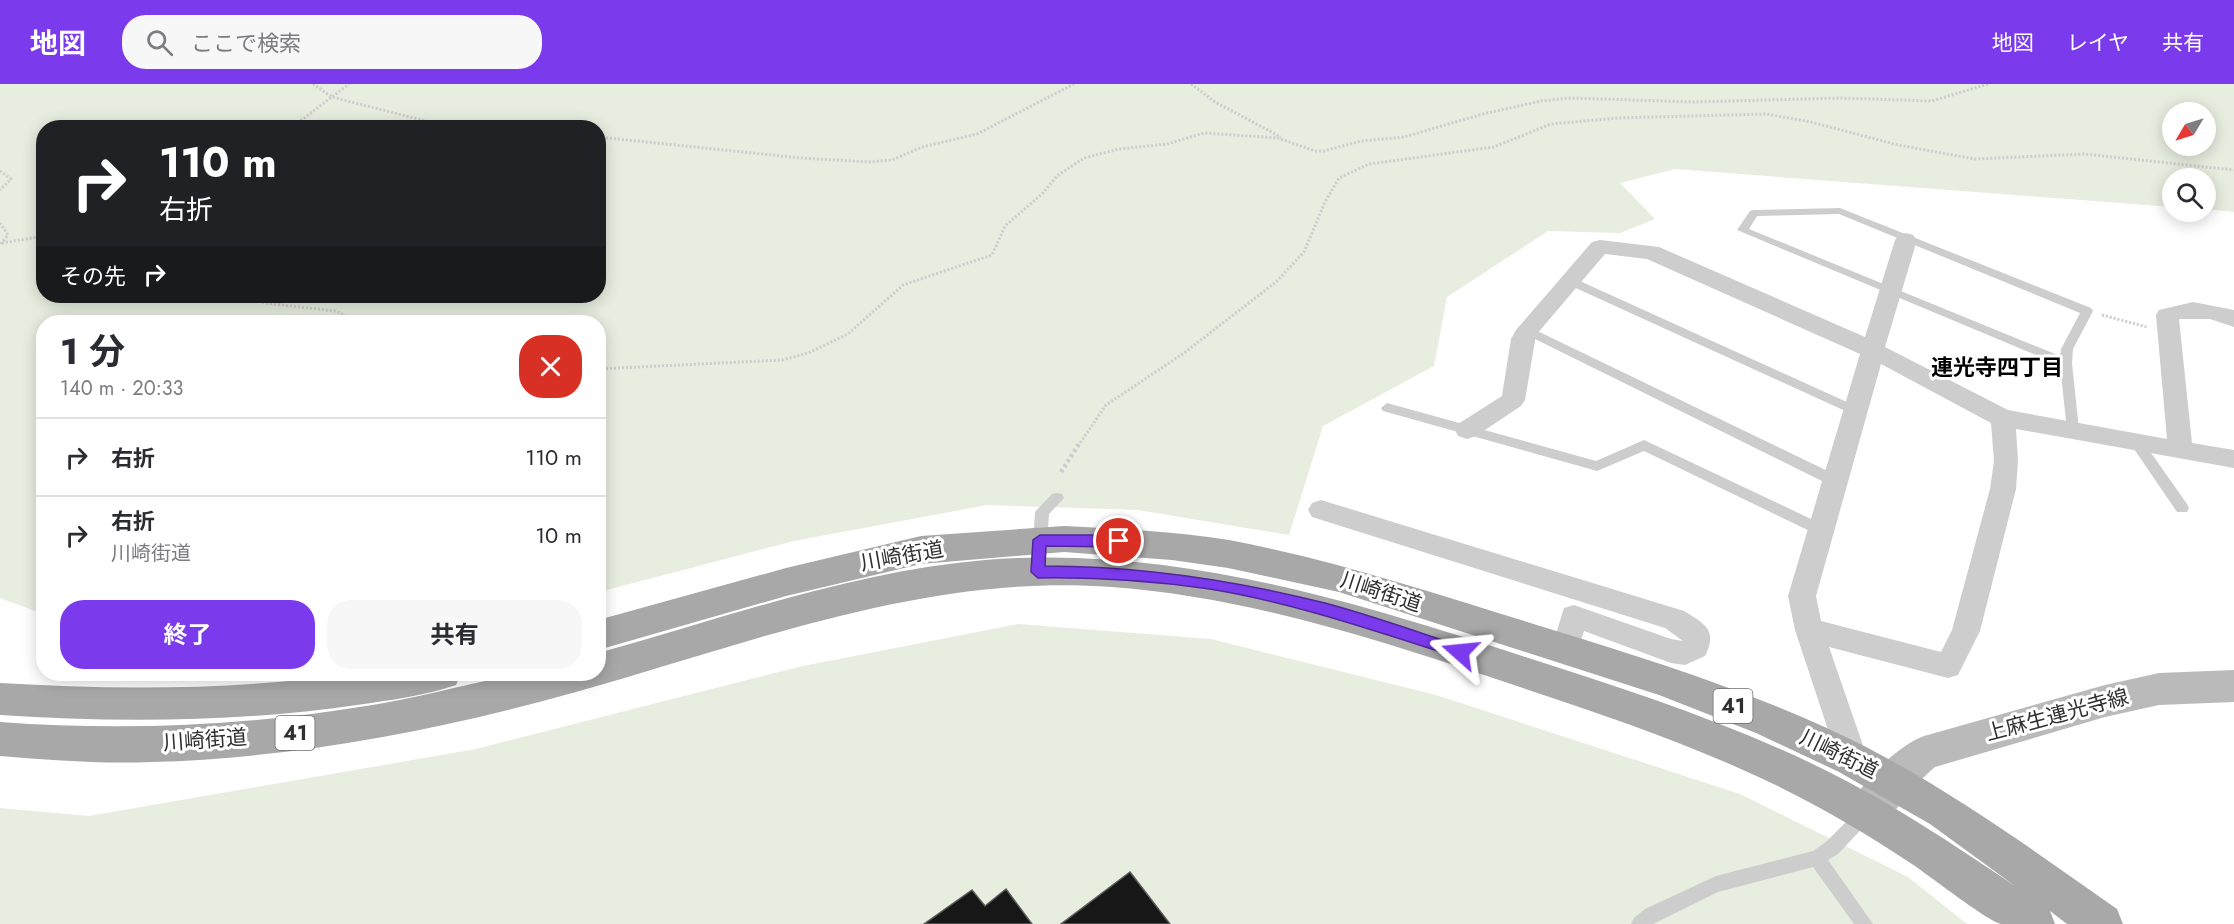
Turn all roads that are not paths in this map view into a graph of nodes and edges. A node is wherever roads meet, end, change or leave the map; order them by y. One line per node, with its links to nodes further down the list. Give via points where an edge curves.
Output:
1 (1906, 240): 3 (street); 3 (lane, via 1840,211 1754,213 1743,230); 7 (lane, via 2087,311 2067,349)
2 (1571, 281): 5 (street); 6 (street, via 1600,247 1651,252); 9 (lane)
3 (1889, 291): 6 (street); 7 (lane)
4 (2234, 319): 14 (street, via 2214,310 2167,315)
5 (1527, 330): 11 (street, via 1522,339 1513,400); 16 (lane)
6 (1873, 350): 9 (street); 10 (street)
7 (2066, 363): 12 (lane)
8 (1387, 408): 11 (lane)
9 (1856, 411): 16 (street)
10 (2003, 418): 12 (street); 22 (street, via 2003,489 1966,631 1948,666)
11 (1467, 430): 20 (lane, via 1597,466 1644,445)
12 (2073, 430): 13 (street)
13 (2137, 443): 14 (street); 18 (lane)
14 (2180, 452): 15 (street)
15 (2234, 459)
16 (1837, 482): 20 (street)
17 (1057, 498): 21 (lane, via 1042,512)
18 (2182, 508)
19 (1321, 510): 24 (street, via 1674,619 1695,632 1697,641 1695,648 1685,653 1671,651 1574,616)
20 (1821, 530): 22 (street, via 1802,596)
21 (1039, 556): 23 (main road, 川崎街道 / 41, via 921,550 786,582); 24 (main road, 川崎街道 / 41, via 1108,541 1172,546 1286,565 1339,578); 25 (main road, 川崎街道 / 41, via 985,574 869,593); 33 (main road, 川崎街道 / 41, via 1102,572 1211,584 1326,609 1683,728 1807,781)
22 (1809, 630): 31 (street)
23 (606, 633)
24 (1564, 650): 31 (main road, 川崎街道 / 41, via 1718,700)
25 (606, 667)
26 (399, 681): 29 (main road, 川崎街道 / 41, via 292,698 230,702 107,705)
27 (555, 681): 30 (main road, 川崎街道 / 41, via 449,707 318,730 130,745)
28 (2234, 686): 32 (main road, 上麻生連光寺線, via 2159,690 2105,701 1956,743 1924,753)
29 (0, 699)
30 (0, 739)
31 (1853, 760): 32 (main road, 川崎街道 / 41)
32 (1894, 782): 33 (main road, 上麻生連光寺線); 35 (main road, 川崎街道 / 41, via 1944,811)
33 (1866, 813): 34 (lane); 38 (main road, 川崎街道 / 41)
34 (1817, 858): 36 (lane, via 1716,884); 37 (lane)
35 (2097, 919)
36 (1640, 924)
37 (1864, 924)
38 (2034, 924)

